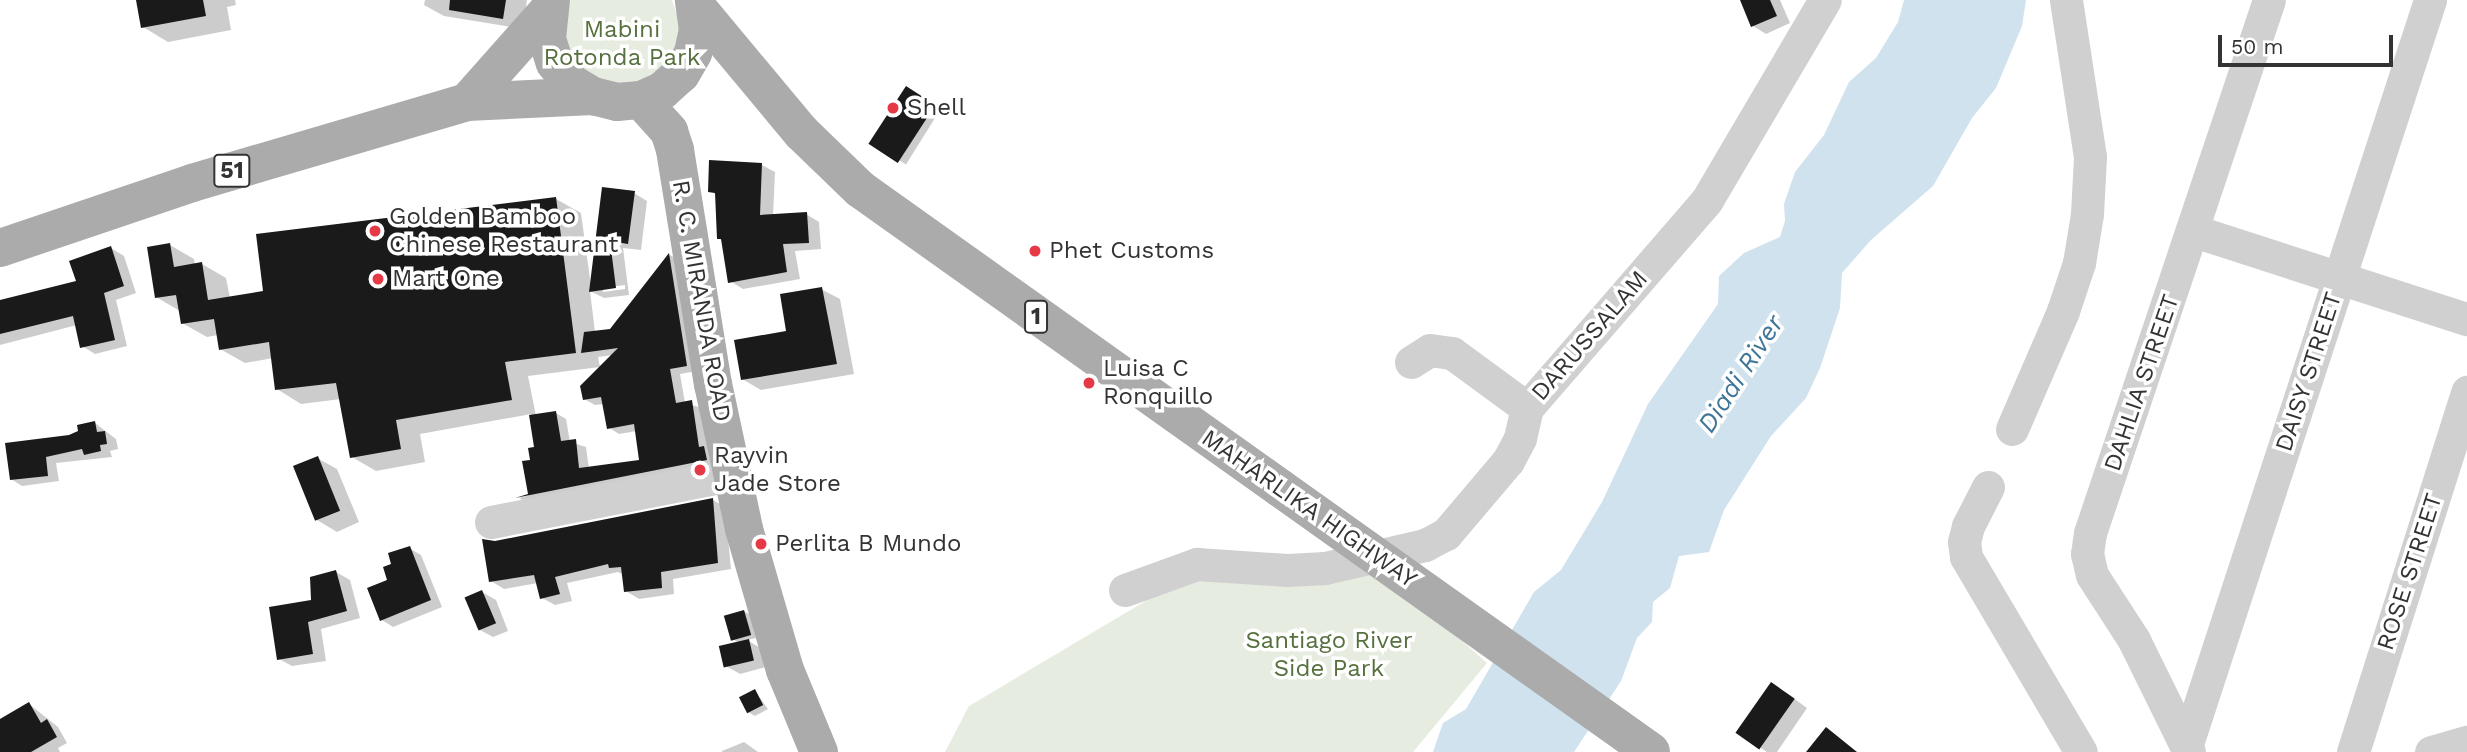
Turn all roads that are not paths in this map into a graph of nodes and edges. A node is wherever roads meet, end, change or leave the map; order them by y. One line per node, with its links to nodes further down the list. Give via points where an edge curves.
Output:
1 (2066, 0): 17 (street, via 2090,157 2087,214 2079,263 2063,311)
2 (2269, 0): 10 (street, DAHLIA STREET)
3 (2430, 0): 12 (street, DAISY STREET)
4 (695, 3): 8 (main road, 1, via 698,30 693,53 672,82); 25 (main road, MAHARLIKA HIGHWAY / 1, bridge, via 802,133 860,189)
5 (548, 7): 7 (main road, via 547,39 555,63 571,83); 9 (main road)
6 (1813, 8): 16 (street, DARUSSALAM, via 1692,220)
7 (593, 96): 8 (main road, via 617,102); 9 (main road, 51)
8 (641, 100): 18 (main road, R. C. MIRANDA ROAD, via 669,131 675,150)
9 (467, 102): 11 (main road, 51, via 192,183)
10 (2194, 231): 12 (street); 23 (street, DAHLIA STREET, via 2090,533 2087,554 2103,597 2133,640)
11 (0, 248)
12 (2339, 280): 13 (street); 23 (street, DAISY STREET)
13 (2467, 319)
14 (1411, 362): 16 (street, via 1430,350 1452,353)
15 (2467, 391): 27 (street, ROSE STREET)
16 (1527, 408): 21 (street, DARUSSALAM, via 1520,438 1508,461 1446,534 1425,545 1325,568 1198,565)
17 (2012, 429)
18 (731, 475): 20 (street); 24 (main road, R. C. MIRANDA ROAD, via 757,583 785,670)
19 (1988, 487): 26 (street, via 1968,526 1966,557)
20 (491, 522)
21 (1125, 590)
22 (2467, 742): 28 (street)
23 (2188, 748)
24 (819, 752)
25 (1651, 752)
26 (2081, 752)
27 (2353, 752)
28 (2431, 752)

